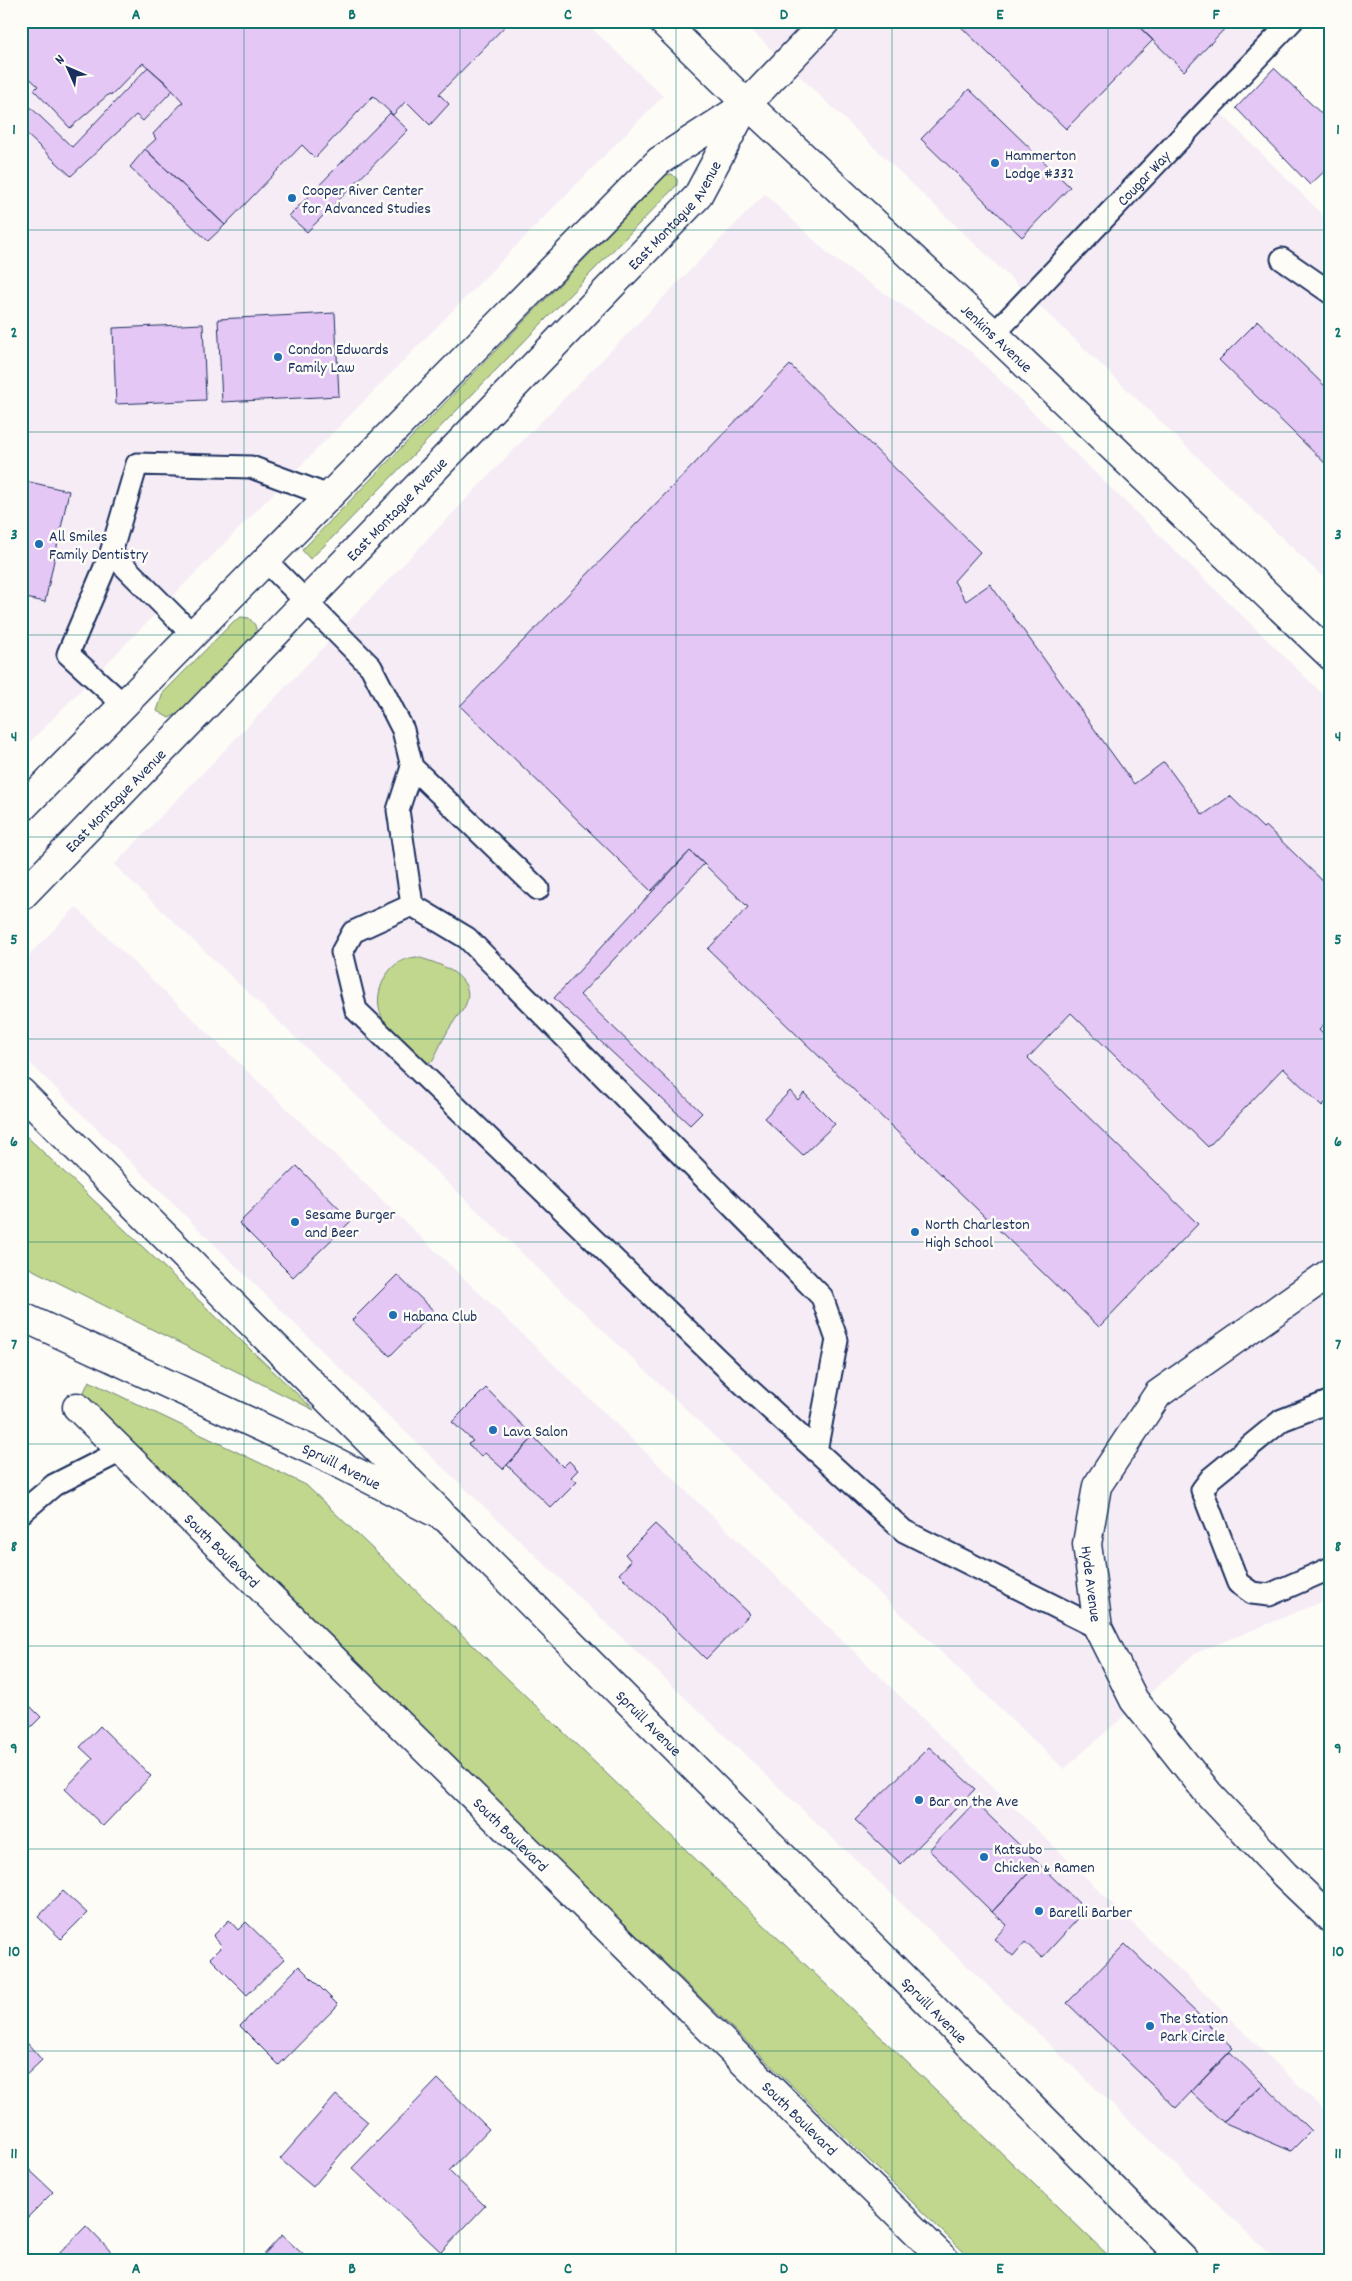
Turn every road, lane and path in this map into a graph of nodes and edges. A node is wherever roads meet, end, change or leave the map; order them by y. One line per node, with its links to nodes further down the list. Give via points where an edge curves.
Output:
1 (662, 21): 4 (street, Jenkins Avenue)
2 (826, 21): 4 (street, East Montague Avenue)
3 (1292, 21): 7 (lane, Cougar Way)
4 (747, 104): 7 (street, Jenkins Avenue); 8 (street, East Montague Avenue, via 659,161); 11 (street, East Montague Avenue, via 697,197)
5 (1282, 258): 6 (lane)
6 (1331, 293)
7 (994, 334): 13 (street, Jenkins Avenue)
8 (329, 496): 9 (lane, via 251,467 137,464); 10 (street, East Montague Avenue)
9 (111, 553): 12 (lane); 14 (lane, via 68,654)
10 (266, 561): 11 (lane); 12 (street, East Montague Avenue)
11 (307, 601): 15 (lane, via 371,667 402,730); 18 (street, East Montague Avenue)
12 (193, 635): 14 (street, East Montague Avenue)
13 (1331, 656)
14 (124, 705): 16 (street, East Montague Avenue)
15 (412, 768): 17 (lane); 19 (lane, via 398,810)
16 (21, 809)
17 (538, 889)
18 (21, 897)
19 (412, 905): 26 (lane, via 467,938 822,1297 837,1340); 26 (lane, via 353,932 342,952 356,1010)
20 (21, 1092): 28 (street)
21 (1331, 1272): 30 (street, Hyde Avenue, via 1158,1394 1097,1486 1087,1544)
22 (21, 1316): 28 (street, Spruill Avenue, via 324,1456)
23 (1331, 1402): 29 (lane, via 1282,1420 1211,1478 1202,1490 1238,1584 1252,1593 1269,1595)
24 (77, 1407): 25 (street, South Boulevard)
25 (121, 1451): 27 (lane, via 54,1485); 32 (street, South Boulevard)
26 (816, 1451): 30 (lane, via 904,1531)
27 (21, 1513)
28 (446, 1518): 33 (street, Spruill Avenue)
29 (1331, 1568)
30 (1098, 1628): 31 (street, Hyde Avenue, via 1134,1700 1208,1793)
31 (1331, 1919)
32 (945, 2260)
33 (1184, 2260)

